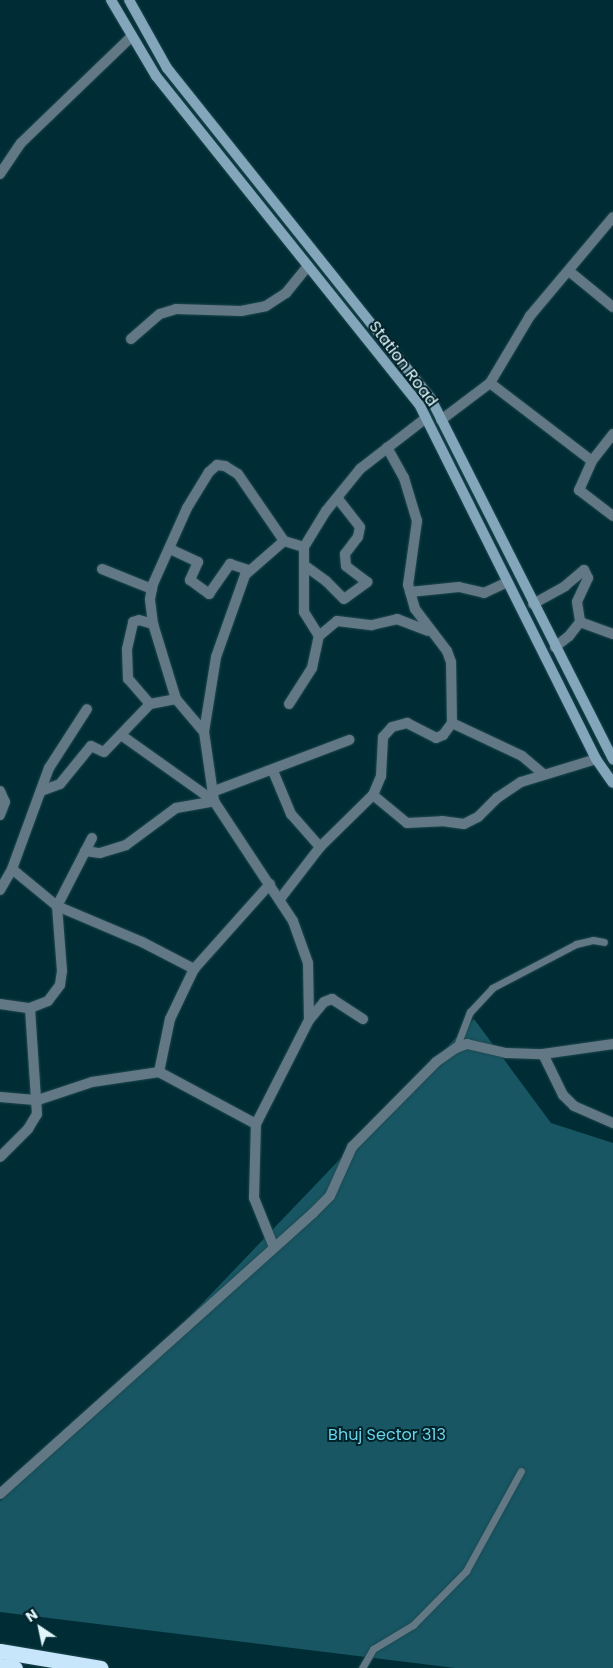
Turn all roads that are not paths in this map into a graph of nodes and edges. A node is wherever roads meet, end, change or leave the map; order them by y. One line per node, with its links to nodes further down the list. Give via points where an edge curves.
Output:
1 (111, 0): 3 (street, Station Road)
2 (129, 0): 12 (street, Station Road, via 167,68 431,399)
3 (132, 36): 4 (street, via 22,143); 6 (street, Station Road, via 156,76)
4 (0, 174)
5 (613, 217): 7 (street)
6 (308, 266): 9 (street, via 286,293 266,306 241,311 176,309 160,314); 11 (street, Station Road)
7 (568, 271): 8 (street); 10 (street, via 530,316)
8 (613, 307)
9 (131, 339)
10 (490, 384): 12 (street); 15 (street)
11 (426, 418): 14 (street); 24 (street, Station Road)
12 (441, 420): 27 (street, Station Road)
13 (613, 434): 15 (street)
14 (387, 447): 16 (street, via 360,469); 26 (street, via 404,478 417,521 408,585)
15 (592, 461): 17 (street, via 579,490)
16 (337, 498): 19 (street); 21 (street, via 360,527 358,537 345,554 346,566 367,582 344,599)
17 (613, 516)
18 (284, 541): 19 (street); 20 (street, via 238,474 232,468 217,465 209,472 187,508); 23 (street)
19 (304, 547): 21 (street)
20 (170, 549): 23 (street, via 198,562 190,580 209,594 230,564); 25 (street)
21 (304, 565): 32 (street, via 304,612)
22 (102, 568): 25 (street)
23 (249, 570): 39 (street, via 216,657)
24 (508, 582): 26 (street, via 484,593 459,587); 43 (street, Station Road)
25 (152, 589): 29 (street)
26 (410, 592): 30 (street)
27 (533, 604): 28 (street, via 565,586 584,570 588,578 577,602); 33 (street, Station Road)
28 (580, 622): 31 (street); 33 (street)
29 (153, 624): 34 (street); 35 (street, via 139,620 133,622 126,649 128,679)
30 (428, 630): 32 (street, via 397,619 372,625 336,622); 38 (street, via 447,651 451,662)
31 (613, 634)
32 (319, 636): 36 (street, via 312,668)
33 (555, 647): 42 (street, Station Road)
34 (176, 699): 35 (street); 39 (street)
35 (150, 704): 40 (street)
36 (289, 704)
37 (87, 708): 49 (street, via 49,768)
38 (452, 723): 46 (street, via 522,756); 50 (street, via 443,736 436,738 407,723 392,727 383,737 381,776)
39 (204, 732): 51 (street)
40 (121, 735): 49 (street, via 104,752 91,746 60,784); 51 (street)
41 (349, 740): 45 (street)
42 (609, 745): 44 (street, Station Road)
43 (596, 759): 46 (street); 47 (street, Station Road)
44 (613, 760)
45 (273, 770): 51 (street, via 237,780); 54 (street, via 291,814)
46 (542, 773): 50 (street, via 511,788 478,817 464,824 442,821 407,823)
47 (613, 783)
48 (0, 791): 52 (street, via 5,802)
49 (41, 791): 56 (street)
50 (373, 795): 54 (street)
51 (213, 797): 55 (street, via 176,808 126,845 100,853); 57 (street)
52 (0, 815)
53 (92, 838): 55 (street)
54 (320, 847): 59 (street)
55 (85, 851): 60 (street)
56 (12, 869): 58 (street); 60 (street)
57 (270, 884): 59 (street); 62 (street)
58 (0, 890)
59 (280, 899): 66 (street, via 293,921 308,963)
60 (57, 906): 62 (street, via 142,942); 64 (street, via 60,985 48,1001)
61 (604, 942): 68 (lane, via 593,940 576,944 492,988 470,1012)
62 (194, 969): 70 (street, via 170,1019)
63 (0, 1004): 64 (street)
64 (30, 1008): 72 (street)
65 (364, 1019): 66 (street, via 332,1000 324,1002)
66 (309, 1020): 74 (street)
67 (613, 1044): 69 (street)
68 (456, 1048): 69 (street, via 467,1044 506,1053); 76 (street, via 436,1062 352,1147 330,1196)
69 (543, 1054): 73 (street, via 563,1096 574,1106)
70 (160, 1072): 72 (street, via 92,1082); 74 (street)
71 (0, 1097): 72 (street)
72 (38, 1100): 75 (street, via 37,1114 28,1130)
73 (613, 1123)
74 (256, 1124): 76 (street, via 254,1198)
75 (0, 1157)
76 (273, 1245): 78 (street, via 259,1262)
77 (521, 1471): 83 (lane, via 466,1572 413,1625 373,1649)
78 (0, 1494)
79 (0, 1651): 82 (highway)
80 (0, 1666): 81 (highway)
81 (15, 1668)
82 (101, 1668)
83 (362, 1668)

